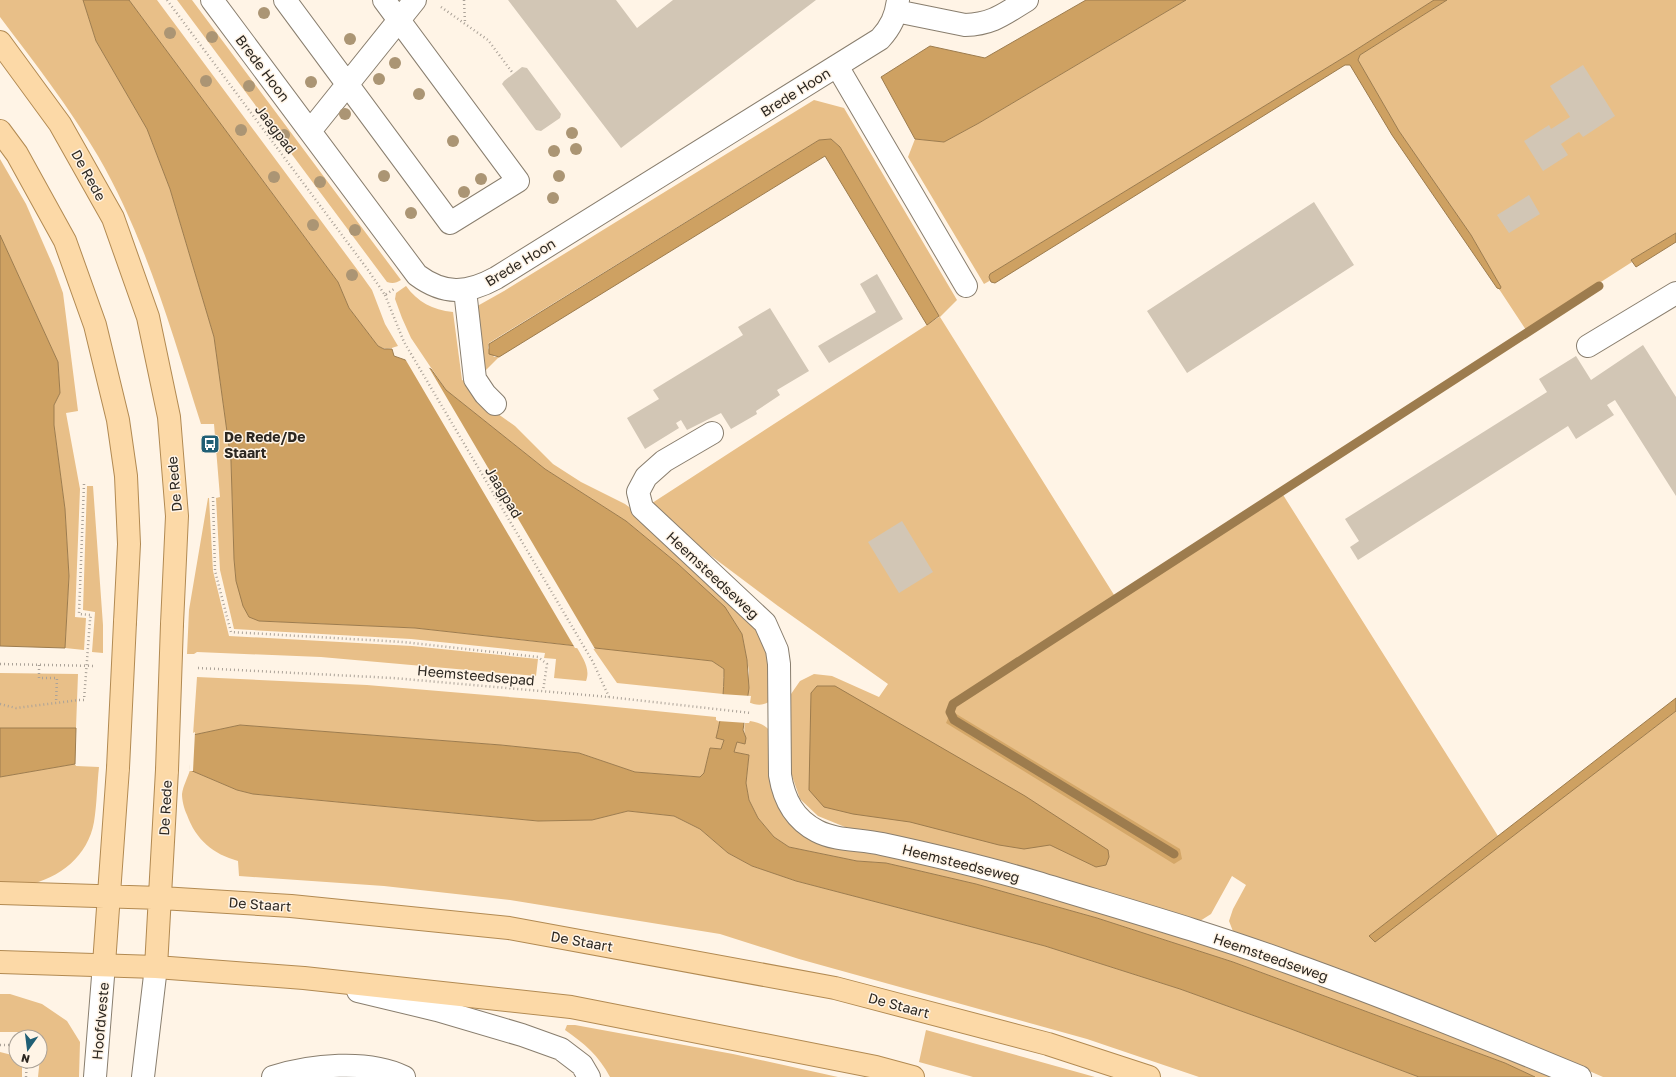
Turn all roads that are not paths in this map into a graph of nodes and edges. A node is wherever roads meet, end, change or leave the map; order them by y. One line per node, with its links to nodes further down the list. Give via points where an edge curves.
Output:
1 (212, 0): 12 (street, Brede Hoon)
2 (285, 0): 10 (street)
3 (384, 0): 7 (street)
4 (415, 0): 7 (street)
5 (1027, 0): 6 (street, via 989,22 977,24 965,24)
6 (897, 6): 9 (street, Brede Hoon, via 890,27 880,39)
7 (399, 21): 10 (street); 10 (street, via 518,181 450,223)
8 (0, 42): 21 (main road, De Rede, bridge, via 60,124 113,218 148,317 169,417 177,516)
9 (837, 66): 13 (street); 14 (street, Brede Hoon, via 496,278 480,287)
10 (348, 84): 12 (street)
11 (0, 131): 20 (main road, bridge, via 17,154 65,241 95,324 118,420 126,476 129,544)
12 (310, 131): 14 (street, Brede Hoon, via 417,275 428,283 444,289)
13 (966, 286)
14 (464, 290): 17 (street, via 475,379)
15 (1676, 293): 16 (street)
16 (1588, 346)
17 (495, 404)
18 (712, 433): 33 (street, Heemsteedseweg, via 664,461 646,477 638,492 642,508 766,623 779,664 782,792 790,808 804,822 818,832 878,843 1001,872 1182,926 1290,962 1460,1027)
19 (0, 893): 20 (main road, De Staart)
20 (109, 896): 21 (main road, De Staart); 23 (main road)
21 (161, 898): 24 (main road, De Rede); 32 (main road, De Staart, via 291,906 509,928 835,988 1048,1044)
22 (0, 962): 23 (main road)
23 (104, 964): 24 (main road); 26 (street, Hoofdveste)
24 (156, 967): 25 (main road); 27 (street)
25 (304, 978): 30 (street, via 437,1010 522,1035 561,1049 582,1065); 31 (main road, via 571,1007 876,1067)
26 (95, 1077)
27 (143, 1077)
28 (273, 1077): 29 (street, via 318,1066 352,1066 375,1068)
29 (404, 1077)
30 (589, 1077)
31 (913, 1077)
32 (1149, 1077)
33 (1580, 1077)

